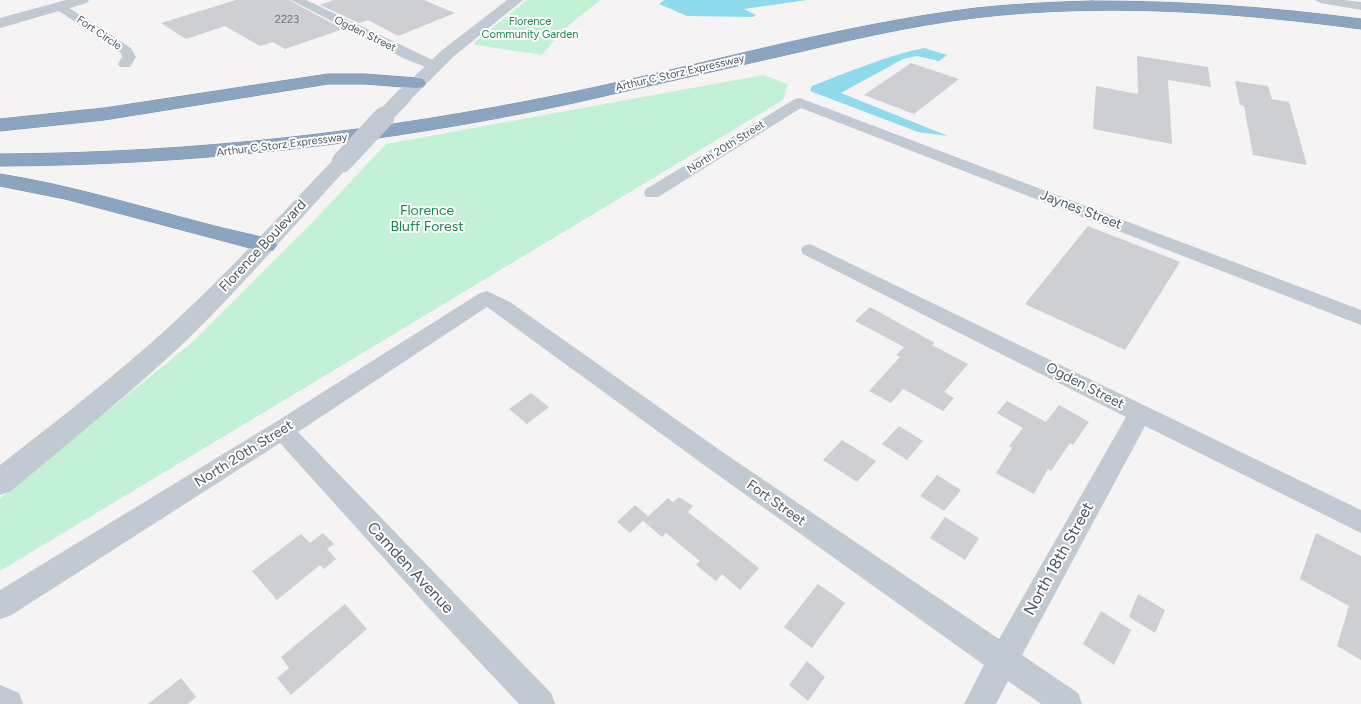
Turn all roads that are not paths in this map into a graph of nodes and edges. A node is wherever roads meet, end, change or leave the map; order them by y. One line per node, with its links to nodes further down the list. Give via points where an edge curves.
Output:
1 (82, 0): 7 (street)
2 (297, 0): 13 (street, Ogden Street)
3 (516, 0): 13 (street, Florence Boulevard)
4 (1022, 0): 17 (highway, Arthur C Storz Expressway, via 886,17 547,91 414,116 316,130 129,144)
5 (1198, 0): 9 (highway)
6 (1321, 0): 8 (street)
7 (56, 3): 10 (street); 12 (street, Fort Circle, via 126,51 129,57)
8 (1361, 6)
9 (1361, 16)
10 (0, 23)
11 (1361, 24): 18 (highway, Arthur C Storz Expressway, via 1172,6 1083,5 1006,10 916,21 538,105 401,130 221,153)
12 (125, 64)
13 (434, 66): 14 (street, Florence Boulevard)
14 (411, 89): 16 (highway, via 365,79 328,79 104,114); 21 (street, Florence Boulevard, bridge)
15 (800, 102): 20 (street, North 20th Street); 24 (street, Jaynes Street)
16 (0, 125)
17 (0, 144)
18 (0, 160)
19 (0, 180): 21 (highway, via 113,203)
20 (652, 193)
21 (265, 244): 27 (street, Florence Boulevard, via 174,337)
22 (810, 250): 25 (street, Ogden Street)
23 (487, 298): 26 (street, North 20th Street); 30 (street, Fort Street, via 891,584)
24 (1361, 318)
25 (1140, 413): 28 (street, Ogden Street); 30 (street, North 18th Street)
26 (282, 430): 29 (street, North 20th Street); 33 (street, Camden Avenue)
27 (0, 482)
28 (1361, 522)
29 (0, 606)
30 (1004, 660): 34 (street, North 18th Street); 35 (street, Fort Street)
31 (0, 700): 32 (street)
32 (8, 704)
33 (540, 704)
34 (979, 704)
35 (1067, 704)

